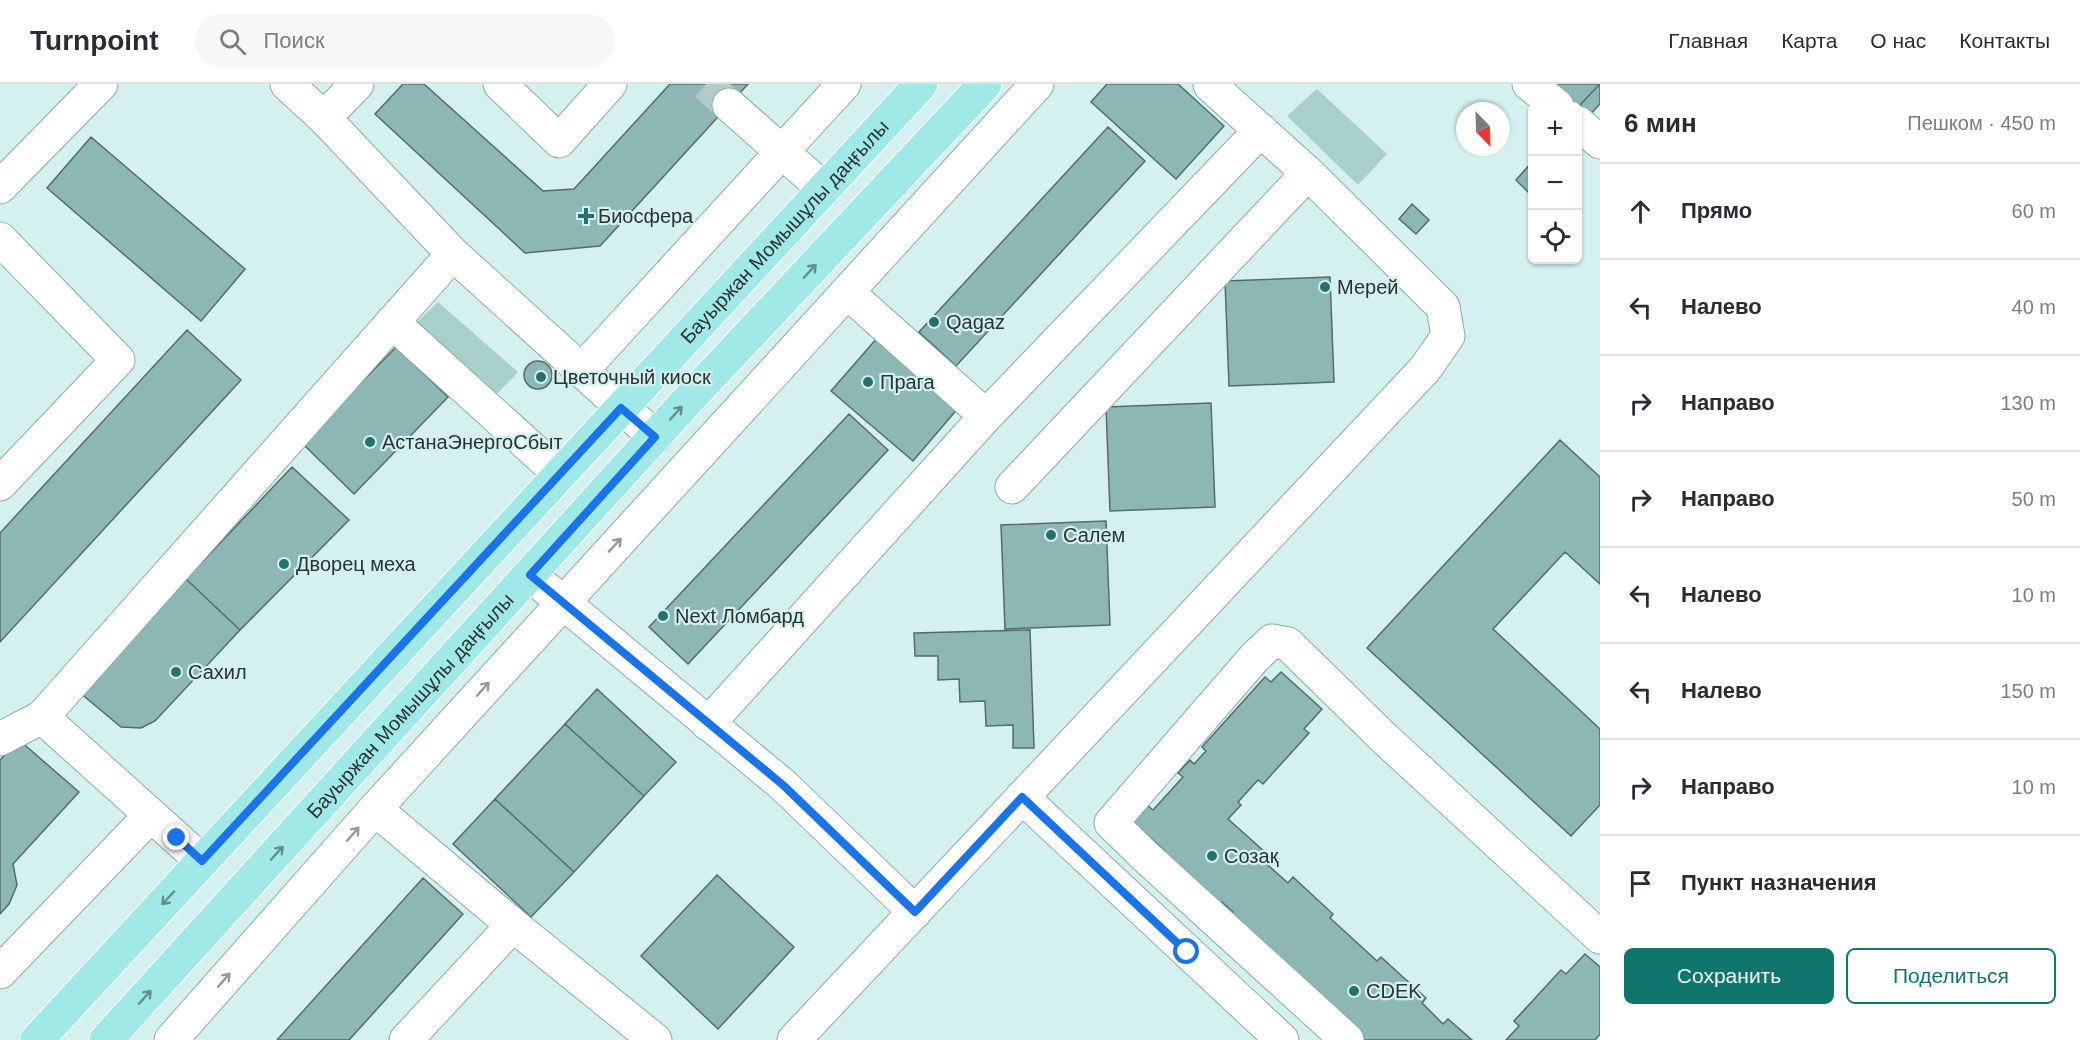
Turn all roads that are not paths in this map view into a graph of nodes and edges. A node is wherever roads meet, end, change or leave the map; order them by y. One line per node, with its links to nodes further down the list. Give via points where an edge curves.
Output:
1 (287, 84): 14 (street)
2 (357, 84): 14 (street)
3 (500, 84): 4 (street, via 559,141)
4 (610, 84)
5 (844, 84): 18 (street)
6 (921, 84): 21 (main road, Бауыржан Момышұлы даңғылы)
7 (985, 84): 29 (main road, Бауыржан Момышұлы даңғылы, one-way to 7)
8 (1037, 84): 24 (street)
9 (1210, 84): 16 (street)
10 (1529, 84): 12 (street)
11 (86, 89): 20 (street)
12 (1552, 102)
13 (729, 105): 18 (street)
14 (324, 118): 23 (street)
15 (1582, 126): 17 (street)
16 (1261, 130): 19 (street); 28 (street)
17 (1600, 142)
18 (782, 152): 21 (street); 26 (street)
19 (1308, 173): 32 (street); 38 (street, via 1443,307 1448,336 1425,369)
20 (0, 187)
21 (824, 189): 27 (main road, Бауыржан Момышұлы даңғылы)
22 (0, 239): 31 (street, via 118,360)
23 (453, 254): 25 (street); 26 (street)
24 (847, 292): 28 (street); 34 (street, one-way to 24)
25 (392, 322): 30 (street); 35 (street)
26 (580, 371): 27 (street)
27 (621, 408): 29 (street); 30 (main road, Бауыржан Момышұлы даңғылы)
28 (986, 416): 36 (street)
29 (655, 437): 33 (main road, Бауыржан Момышұлы даңғылы)
30 (560, 474): 41 (main road, Бауыржан Момышұлы даңғылы)
31 (0, 484)
32 (1012, 487)
33 (530, 575): 34 (street); 47 (main road, Бауыржан Момышұлы даңғылы, one-way to 33)
34 (563, 602): 36 (street); 39 (street, one-way to 34)
35 (42, 717): 37 (street); 40 (street)
36 (708, 724): 42 (street, via 783,785)
37 (0, 739)
38 (1022, 797): 42 (street); 52 (street)
39 (375, 808): 43 (street); 48 (street, one-way to 39)
40 (151, 815): 41 (street); 45 (street)
41 (202, 861): 46 (main road, Бауыржан Момышұлы даңғылы, one-way to 46)
42 (915, 912): 51 (street)
43 (513, 926): 49 (street); 50 (street)
44 (1600, 937): 53 (street, via 1287,644 1272,641 1111,823)
45 (0, 972)
46 (37, 1040)
47 (106, 1040)
48 (171, 1040)
49 (406, 1040)
50 (655, 1040)
51 (794, 1040)
52 (1282, 1040)
53 (1347, 1040)

